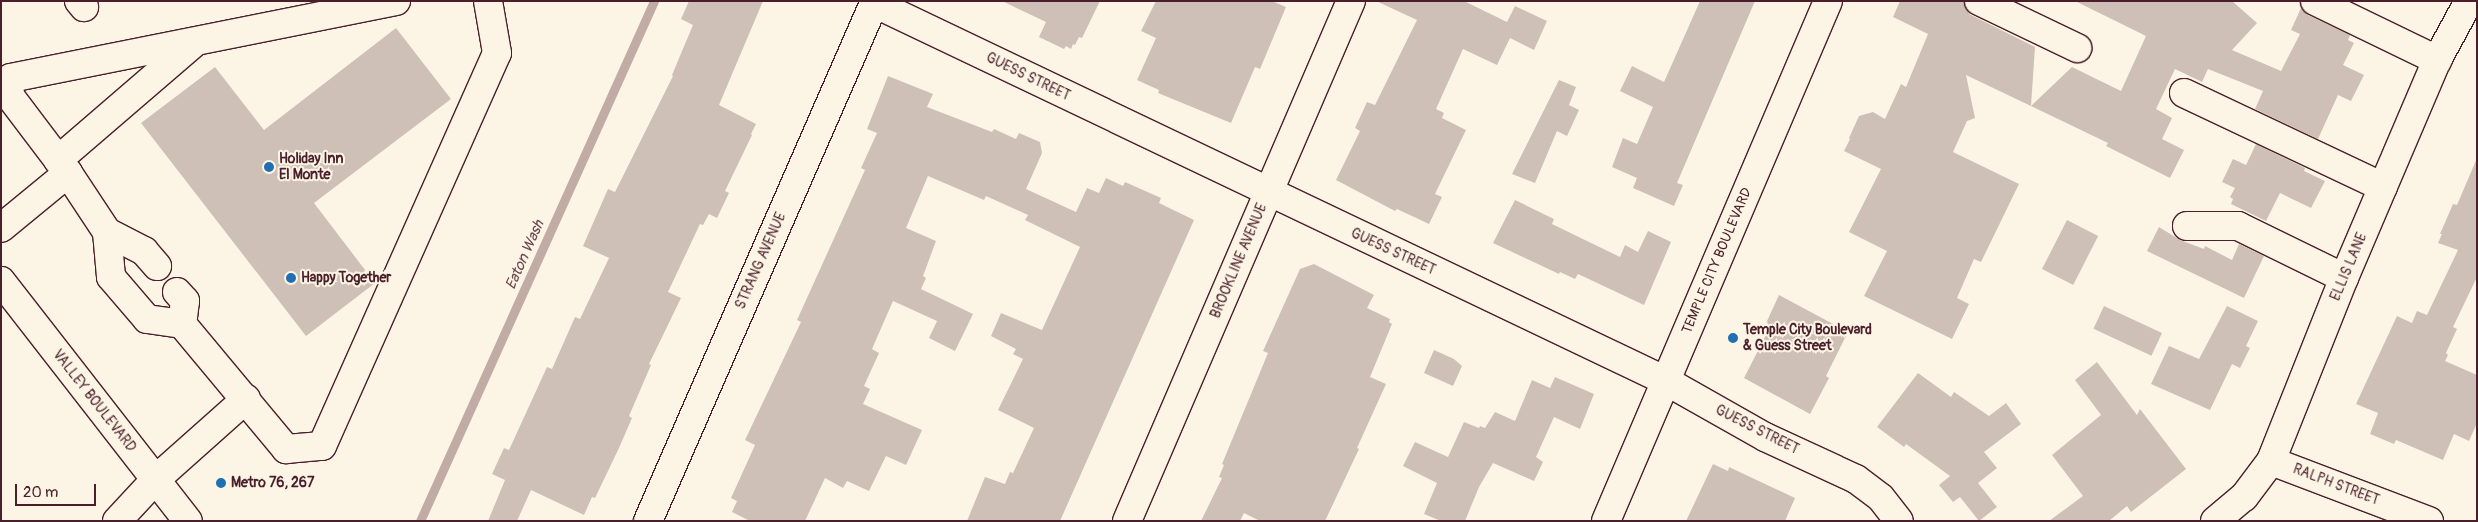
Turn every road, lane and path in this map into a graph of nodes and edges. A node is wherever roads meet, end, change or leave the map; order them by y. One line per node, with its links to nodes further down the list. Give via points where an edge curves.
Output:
1 (396, 1): 9 (street)
2 (488, 1): 25 (street, via 496,53 322,446 286,449)
3 (1351, 1): 15 (street, BROOKLINE AVENUE)
4 (1828, 1): 24 (street, TEMPLE CITY BOULEVARD)
5 (1979, 1): 10 (street)
6 (2315, 1): 11 (street)
7 (875, 2): 15 (street, GUESS STREET); 30 (street, STRANG AVENUE)
8 (2470, 7): 11 (street, ELLIS LANE)
9 (197, 40): 13 (street); 13 (street, via 11,78 9,95)
10 (2077, 48)
11 (2437, 60): 14 (street, ELLIS LANE)
12 (2184, 93): 14 (street)
13 (63, 167): 17 (street); 18 (street)
14 (2383, 187): 20 (street, ELLIS LANE)
15 (1269, 193): 24 (street, GUESS STREET); 31 (street, BROOKLINE AVENUE)
16 (2186, 226): 20 (street, via 2238,226)
17 (1, 228)
18 (107, 232): 19 (street, via 144,251); 23 (street, via 112,277 147,319)
19 (157, 266)
20 (2344, 278): 26 (street, ELLIS LANE)
21 (1, 282): 27 (street, VALLEY BOULEVARD)
22 (178, 292): 23 (street, via 185,300)
23 (182, 324): 25 (street)
24 (1666, 381): 32 (street, TEMPLE CITY BOULEVARD); 33 (street, GUESS STREET, via 1765,437 1856,479 1881,498)
25 (246, 399): 27 (street)
26 (2270, 461): 34 (street, ELLIS LANE, via 2244,497); 35 (street, RALPH STREET)
27 (155, 480): 28 (street); 29 (street, VALLEY BOULEVARD)
28 (117, 521)
29 (188, 521)
30 (648, 521)
31 (1127, 521)
32 (1606, 521)
33 (1899, 521)
34 (2215, 521)
35 (2430, 521)

